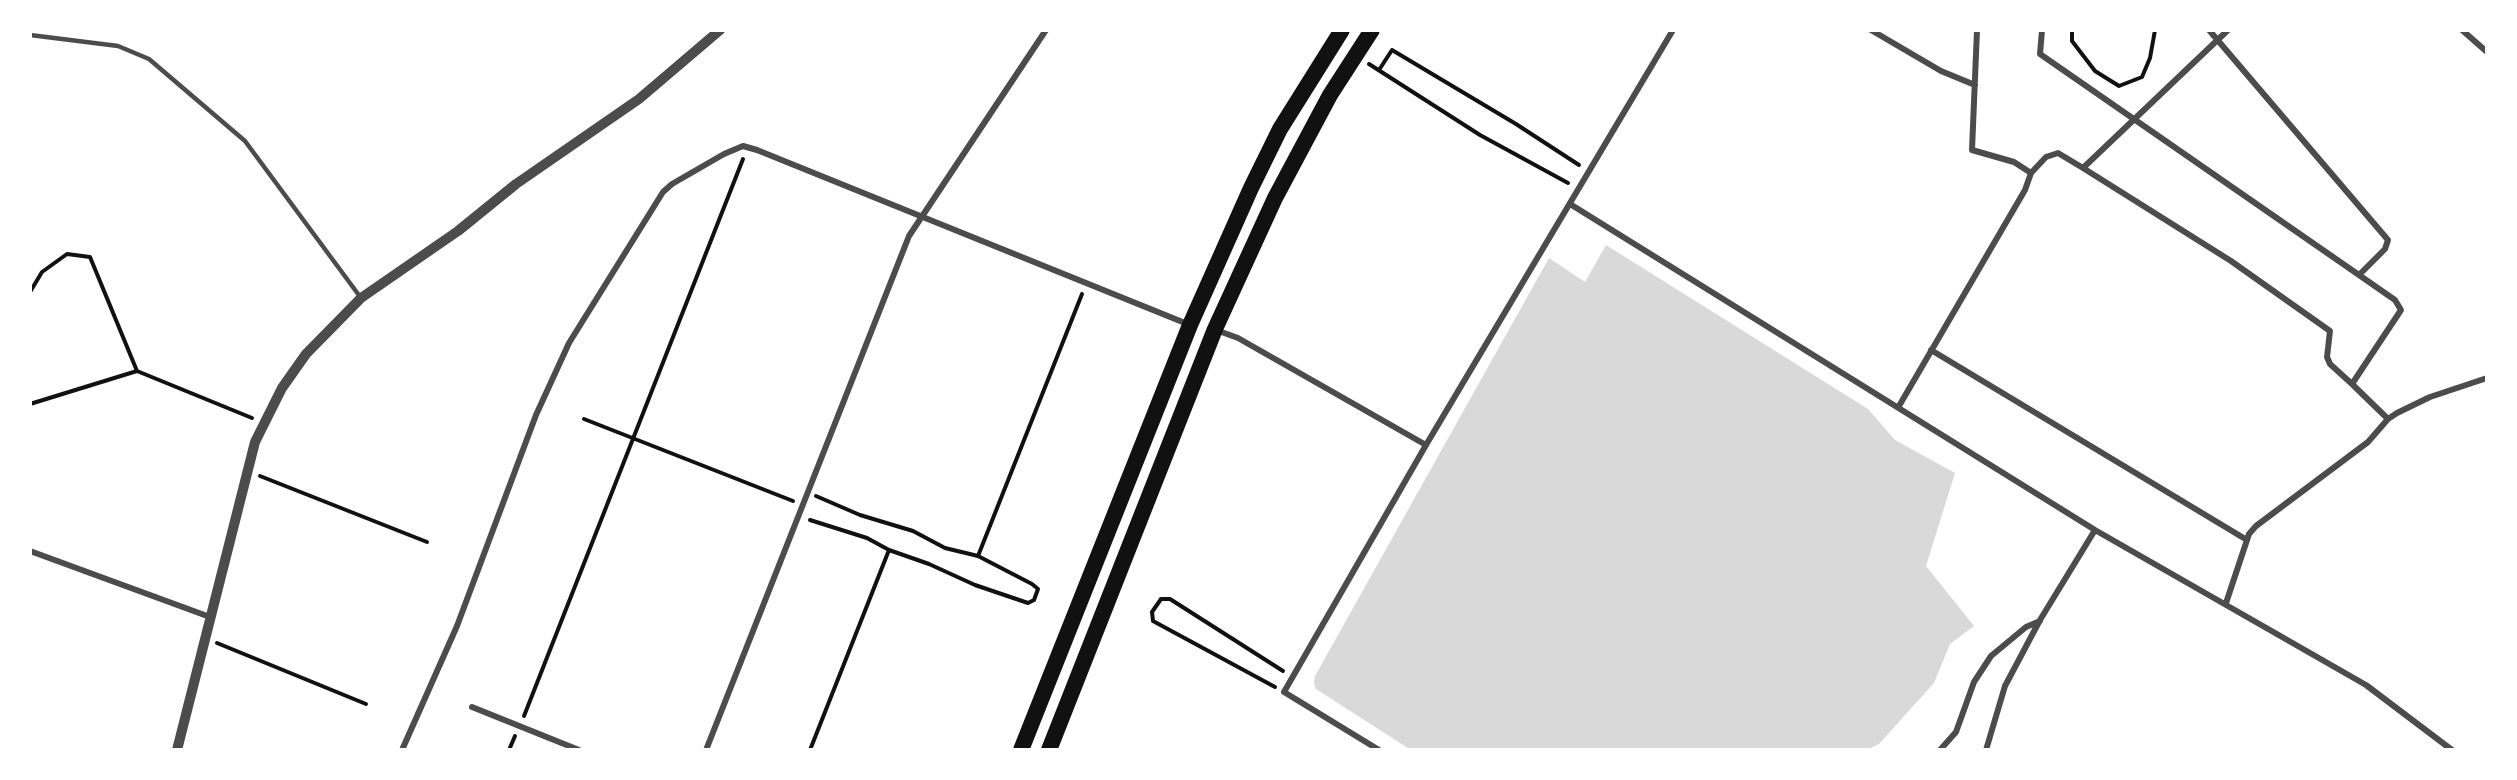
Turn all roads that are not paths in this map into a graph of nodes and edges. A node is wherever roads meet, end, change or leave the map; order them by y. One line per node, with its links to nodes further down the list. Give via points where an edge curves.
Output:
1 (720, 30): 22 (street, via 639,99)
2 (1046, 30): 20 (street)
3 (1342, 30): 23 (highway, via 1280,129)
4 (1372, 30): 24 (highway, via 1330,95 1275,198)
5 (1673, 30): 19 (street)
6 (1871, 30): 15 (street)
7 (1977, 30): 15 (street)
8 (2042, 30): 16 (street, via 2040,54)
9 (2209, 30): 13 (street)
10 (2228, 30): 13 (street)
11 (2462, 30): 14 (street)
12 (30, 35): 22 (lane, via 118,46 149,59 245,141)
13 (2217, 40): 16 (street); 21 (street, via 2385,234 2388,245)
14 (2487, 52)
15 (1975, 85): 18 (street, via 1972,150 2014,162)
16 (2132, 118): 17 (street); 21 (street)
17 (2083, 168): 18 (street, via 2058,153 2046,158); 27 (street, via 2231,261 2330,331 2327,357)
18 (2031, 173): 25 (street, via 2025,190)
19 (1570, 204): 28 (street); 30 (street)
20 (920, 216): 23 (street); 39 (street, via 743,146 663,192 569,343 536,415 457,626); 41 (street)
21 (2359, 275): 27 (street, via 2396,300 2401,310)
22 (362, 298): 35 (street, via 306,354 282,387 255,442)
23 (1190, 325): 42 (highway)
24 (1215, 329): 30 (street, via 1239,338); 43 (highway)
25 (1931, 350): 28 (street); 32 (street)
26 (2487, 378): 29 (street, via 2430,397)
27 (2352, 384): 29 (street)
28 (1899, 406): 31 (street)
29 (2388, 419): 32 (street, via 2368,442 2256,526)
30 (1426, 445): 44 (street, via 1284,692)
31 (2095, 530): 34 (street); 36 (street)
32 (2247, 540): 34 (street)
33 (30, 552): 35 (street)
34 (2226, 603): 47 (street, via 2366,685)
35 (210, 617): 38 (street)
36 (2040, 620): 45 (street, via 1991,656 1974,682 1956,732); 46 (street, via 2005,686)
37 (472, 706): 40 (street)
38 (177, 750)
39 (402, 750)
40 (579, 750)
41 (706, 750)
42 (1021, 750)
43 (1048, 750)
44 (1378, 750)
45 (1940, 750)
46 (1986, 750)
47 (2452, 750)

